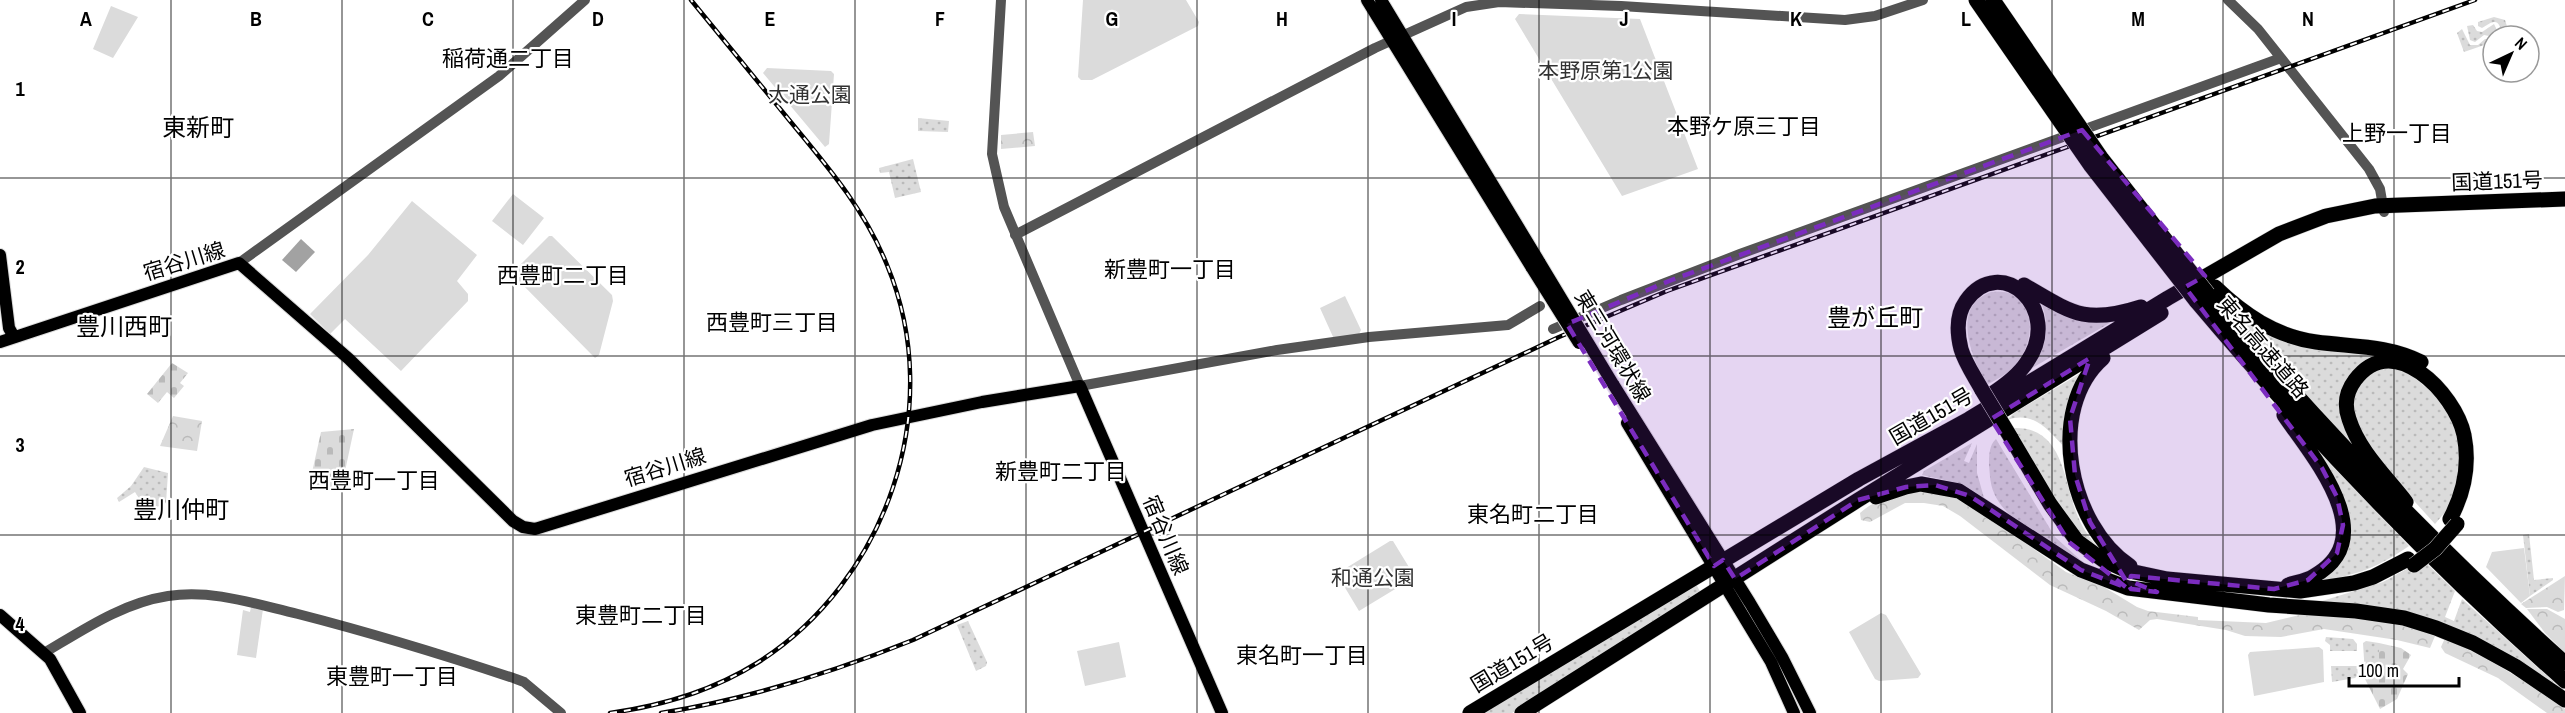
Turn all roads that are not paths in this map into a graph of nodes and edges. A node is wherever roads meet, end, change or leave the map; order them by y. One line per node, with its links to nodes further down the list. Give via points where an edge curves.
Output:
1 (585, 0): 16 (street, via 499,76)
2 (1001, 0): 14 (street, via 993,163)
3 (1367, 0): 10 (main road, 東三河環状線)
4 (1381, 0): 10 (main road, 東三河環状線)
5 (1923, 0): 9 (street, via 1845,21)
6 (1976, 0): 17 (highway, 東名高速道路, bridge, via 2091,166)
7 (1993, 0): 17 (highway, bridge, via 2102,159)
8 (2228, 0): 11 (street)
9 (1643, 4): 10 (street, via 1482,4 1456,11)
10 (1398, 39): 14 (street); 32 (main road, 東三河環状線, bridge)
11 (2281, 58): 13 (street, via 2369,169 2380,189); 20 (street, via 1740,254)
12 (2565, 200): 13 (highway, 国道151号)
13 (2383, 209): 18 (highway, 国道151号, via 2325,216 2279,234); 21 (highway, 国道151号, via 2325,224 2268,248)
14 (1016, 235): 25 (street)
15 (0, 255): 22 (main road, via 9,328)
16 (239, 263): 22 (main road, 宿谷川線); 25 (main road, 宿谷川線, via 349,359 513,521 535,529 872,425)
17 (2206, 294): 24 (highway, 東名高速道路); 30 (highway, via 2277,331 2317,342 2395,351 2441,378 2467,417 2475,446 2473,488); 34 (highway, 東名高速道路, via 2346,452)
18 (2168, 298): 26 (highway, via 2102,316 2070,311 2011,279 1990,278 1972,285 1955,305 1950,332 1954,352); 28 (highway, 国道151号)
19 (1540, 306): 25 (street, via 1508,325 1369,337 1277,350)
20 (1553, 329)
21 (2129, 334): 29 (highway, 国道151号); 33 (highway, via 2126,341 2095,365 2079,388 2070,418 2072,454 2081,502 2097,533 2124,562)
22 (14, 337): 23 (main road, 宿谷川線)
23 (0, 342)
24 (2235, 347): 36 (highway, via 2332,484 2343,525 2337,553 2325,569 2308,580); 42 (highway, 東名高速道路, via 2399,525)
25 (1080, 386): 46 (main road, 宿谷川線)
26 (1979, 392): 27 (highway, bridge); 28 (highway, via 1962,353 1959,318 1975,292 1985,286 2004,284 2027,295 2037,312 2038,337 2027,363 1992,394)
27 (2008, 440): 33 (highway, via 2077,540 2103,560); 37 (highway, via 2069,542 2103,568)
28 (1877, 470): 32 (highway, 国道151号)
29 (1858, 500): 35 (highway, 国道151号); 37 (highway, via 1921,484 1959,491 2081,570 2128,588)
30 (2454, 521): 31 (highway); 34 (highway, via 2466,470 2464,435 2457,413 2442,391 2416,370 2391,363 2371,367 2357,377 2348,394 2346,407 2352,428 2367,453 2457,555)
31 (2411, 562): 36 (highway, via 2354,583 2300,591); 38 (highway, via 2393,577 2353,592)
32 (1718, 563): 35 (main road, 東三河環状線); 47 (highway, 国道151号)
33 (2151, 576): 36 (highway)
34 (2474, 580): 41 (highway, 東名高速道路)
35 (1730, 581): 48 (highway, 国道151号); 49 (main road, 東三河環状線); 50 (main road, 東三河環状線, via 1782,657)
36 (2274, 589)
37 (2157, 592): 38 (highway)
38 (2281, 606): 43 (highway, via 2356,611 2404,618 2436,628 2515,666)
39 (0, 615): 40 (main road)
40 (44, 653): 44 (main road); 45 (street, via 137,603 190,593 224,596 422,647 516,679)
41 (2565, 663)
42 (2565, 681)
43 (2565, 700)
44 (80, 713)
45 (561, 713)
46 (1222, 713)
47 (1470, 713)
48 (1522, 713)
49 (1794, 713)
50 (1810, 713)

